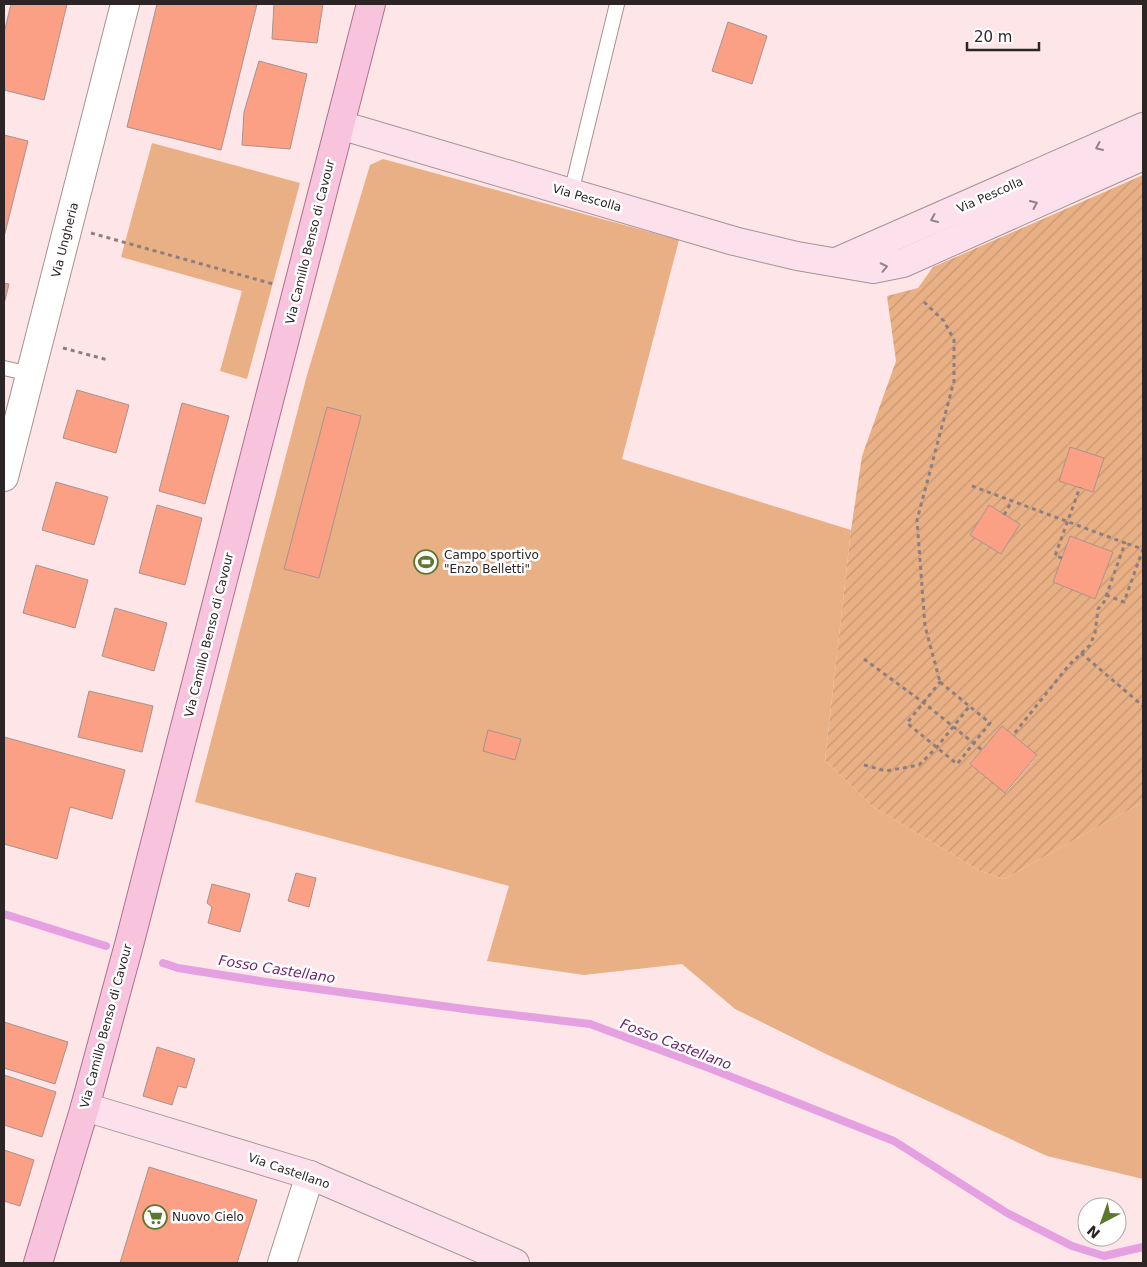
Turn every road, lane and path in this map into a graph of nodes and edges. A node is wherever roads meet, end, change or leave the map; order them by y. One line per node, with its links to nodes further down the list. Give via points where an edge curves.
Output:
1 (125, 4): 8 (street, Via Ungheria)
2 (371, 4): 4 (main road, Via Camillo Benso di Cavour)
3 (616, 4): 7 (lane)
4 (340, 126): 7 (street, Via Pescolla); 10 (main road, Via Camillo Benso di Cavour)
5 (1143, 127): 9 (street, Via Pescolla, one-way to 9)
6 (1143, 156): 9 (street, Via Pescolla, one-way to 6, via 873,269 903,263)
7 (571, 193): 9 (street, Via Pescolla, via 734,241)
8 (68, 227): 10 (path); 12 (street, Via Ungheria)
9 (836, 262)
10 (298, 290): 37 (main road, Via Camillo Benso di Cavour)
11 (924, 302): 27 (path, via 944,322 954,340 954,381 916,520 925,626)
12 (39, 341): 13 (path); 15 (street, Via Ungheria)
13 (108, 360)
14 (4, 368): 15 (lane)
15 (30, 374): 16 (street, Via Ungheria)
16 (4, 477)
17 (972, 486): 19 (path)
18 (1080, 487): 21 (path)
19 (1012, 501): 20 (path); 21 (path)
20 (1004, 514)
21 (1068, 522): 22 (path); 23 (path, via 1056,556)
22 (1126, 543): 24 (path); 24 (path, via 1143,549 1124,602)
23 (1062, 558)
24 (1106, 595): 25 (path, via 1098,609 1090,645)
25 (1081, 653): 29 (path); 32 (path)
26 (864, 659): 28 (path)
27 (940, 682): 28 (path); 30 (path)
28 (924, 703): 31 (path); 34 (path, via 907,723)
29 (1143, 706)
30 (969, 707): 31 (path); 33 (path, via 990,723)
31 (953, 727): 33 (path); 34 (path)
32 (1013, 735)
33 (973, 743): 34 (path, via 956,764); 35 (path)
34 (936, 747): 36 (path, via 919,765 886,771)
35 (982, 750)
36 (864, 765)
37 (85, 1108): 38 (street, Via Castellano); 39 (main road, Via Camillo Benso di Cavour)
38 (310, 1175): 40 (street); 41 (street, Via Castellano)
39 (38, 1263)
40 (282, 1263)
41 (515, 1263)

